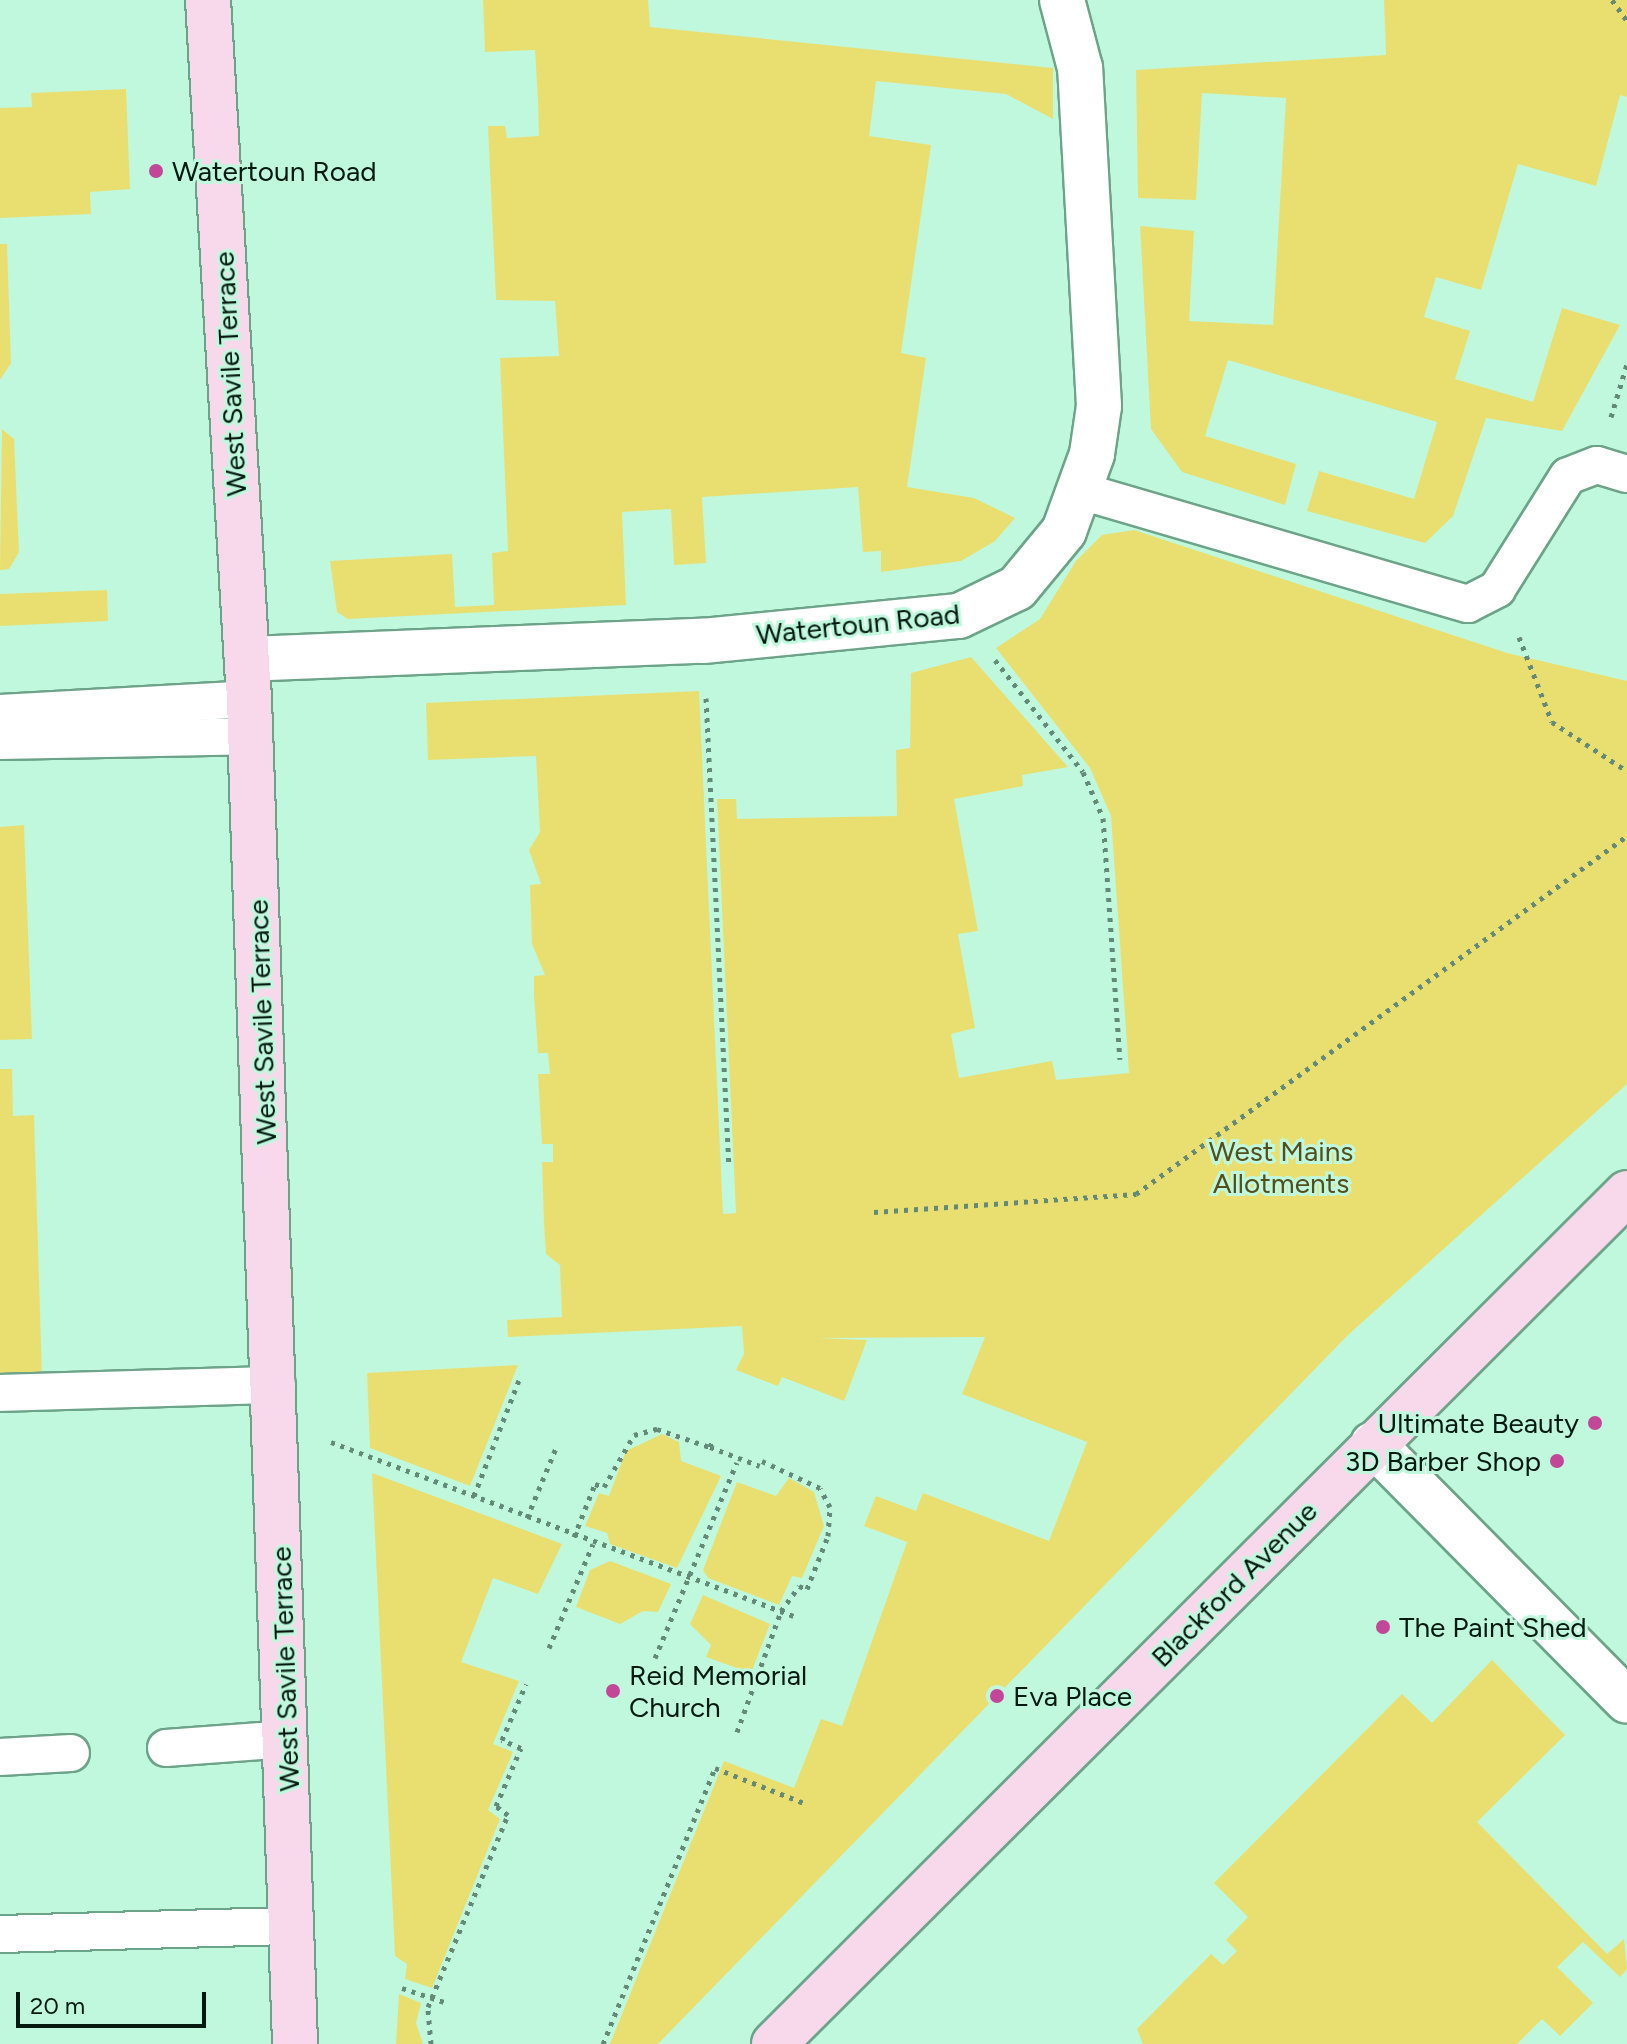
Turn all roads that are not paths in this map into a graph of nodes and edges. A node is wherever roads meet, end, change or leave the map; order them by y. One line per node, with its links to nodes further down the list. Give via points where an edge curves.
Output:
1 (208, 0): 5 (street, West Savile Terrace)
2 (1062, 0): 4 (street, Watertoun Road, via 1080,68 1099,406)
3 (1627, 474): 4 (lane, via 1597,465 1568,476 1497,589 1457,603)
4 (1081, 491): 5 (street, Watertoun Road, via 1064,531 1017,588 959,616 703,641)
5 (249, 698): 6 (lane); 7 (lane); 10 (street, West Savile Terrace)
6 (0, 713)
7 (0, 741)
8 (1627, 1193): 11 (street, Blackford Avenue)
9 (0, 1393): 10 (lane)
10 (277, 1404): 13 (street, West Savile Terrace)
11 (1373, 1444): 12 (street); 20 (street, Blackford Avenue)
12 (1627, 1701)
13 (288, 1739): 14 (lane); 17 (street, West Savile Terrace)
14 (166, 1748)
15 (71, 1753): 16 (lane)
16 (0, 1757)
17 (291, 1926): 18 (lane); 19 (street, West Savile Terrace)
18 (0, 1934)
19 (295, 2043)
20 (774, 2044)

